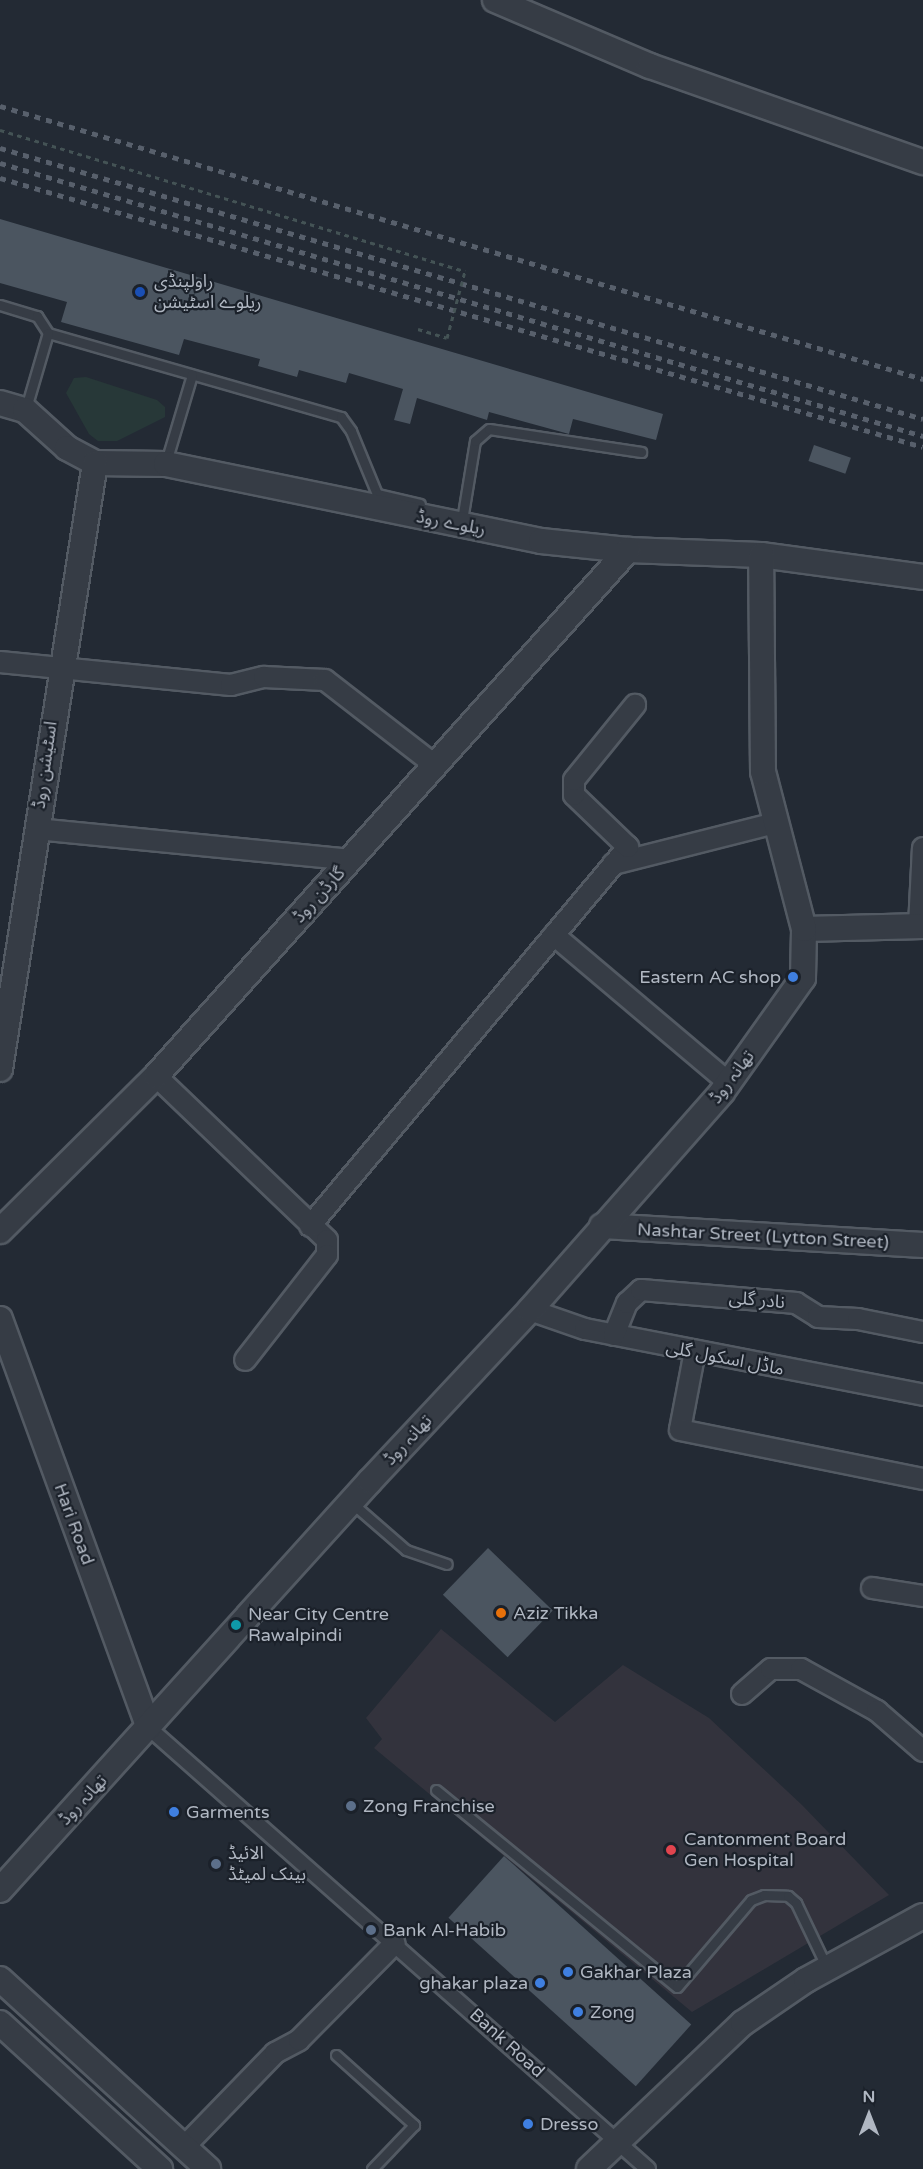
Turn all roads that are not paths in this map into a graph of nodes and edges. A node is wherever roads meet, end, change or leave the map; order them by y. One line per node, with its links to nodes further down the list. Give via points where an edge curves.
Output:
1 (495, 0): 2 (street, via 650,66)
2 (923, 162)
3 (0, 305): 4 (lane, via 37,316)
4 (48, 333): 5 (lane); 7 (lane)
5 (192, 375): 10 (lane); 11 (lane, via 341,417 351,431 377,494)
6 (0, 403): 7 (street, ریلوے روڈ)
7 (25, 410): 9 (street, ریلوے روڈ, via 67,448)
8 (641, 452): 11 (lane, via 489,429 475,441)
9 (95, 463): 10 (street, ریلوے روڈ); 17 (street, اسٹیشن روڈ)
10 (166, 464): 12 (street, ریلوے روڈ, via 541,541)
11 (463, 514): 12 (lane, via 541,529)
12 (576, 541): 13 (street, ریلوے روڈ)
13 (628, 550): 14 (street, ریلوے روڈ); 19 (street, گارڈن روڈ)
14 (761, 555): 15 (street, ریلوے روڈ); 20 (street, via 763,772)
15 (923, 577)
16 (0, 662): 17 (street)
17 (59, 670): 19 (street, via 231,685 264,677 325,680); 21 (street, اسٹیشن روڈ)
18 (635, 705): 24 (street, via 574,780 574,795 628,847)
19 (436, 766): 23 (street, گارڈن روڈ)
20 (775, 823): 24 (street); 26 (street)
21 (36, 830): 23 (street); 28 (street, اسٹیشن روڈ)
22 (923, 848): 25 (street)
23 (351, 860): 29 (street, گارڈن روڈ)
24 (613, 864): 27 (street)
25 (921, 926): 26 (street)
26 (804, 929): 30 (street, تھانہ روڈ, via 803,978)
27 (554, 935): 30 (street); 31 (street)
28 (0, 1069)
29 (156, 1076): 31 (street); 33 (street, گارڈن روڈ)
30 (729, 1083): 32 (street, تھانہ روڈ)
31 (310, 1226): 40 (street, via 327,1240 327,1254)
32 (602, 1226): 34 (street, Nashtar Street (Lytton Street)); 35 (street, تھانہ روڈ)
33 (0, 1231)
34 (923, 1245)
35 (530, 1310): 38 (street, ماڈل اسکول گلی); 43 (street, تھانہ روڈ)
36 (0, 1319): 48 (street, Hari Road)
37 (923, 1332): 38 (street, نادر گلی, via 858,1319 818,1317 796,1303 641,1290 627,1303)
38 (614, 1335): 39 (street, ماڈل اسکول گلی)
39 (695, 1352): 41 (street, ماڈل اسکول گلی); 42 (street, via 681,1430)
40 (245, 1359)
41 (923, 1395)
42 (923, 1479)
43 (351, 1502): 44 (lane, via 406,1550); 48 (street, تھانہ روڈ)
44 (447, 1564)
45 (872, 1588): 46 (street)
46 (923, 1596)
47 (742, 1695): 49 (street, via 771,1669 801,1669 877,1711)
48 (149, 1728): 51 (street, تھانہ روڈ); 53 (street, Bank Road)
49 (923, 1751)
50 (436, 1790): 54 (lane, via 678,1987 751,1900 764,1895 788,1896 796,1903)
51 (0, 1890)
52 (923, 1916): 54 (street)
53 (395, 1943): 58 (street, Bank Road); 59 (street, via 299,2040 275,2053)
54 (827, 1969): 58 (street, via 743,2023)
55 (0, 1979): 59 (street)
56 (0, 2022): 60 (street)
57 (336, 2055): 62 (lane, via 414,2125)
58 (616, 2141): 63 (street); 64 (street, Bank Road)
59 (183, 2147): 61 (street)
60 (160, 2169)
61 (208, 2169)
62 (372, 2169)
63 (589, 2169)
64 (648, 2169)

